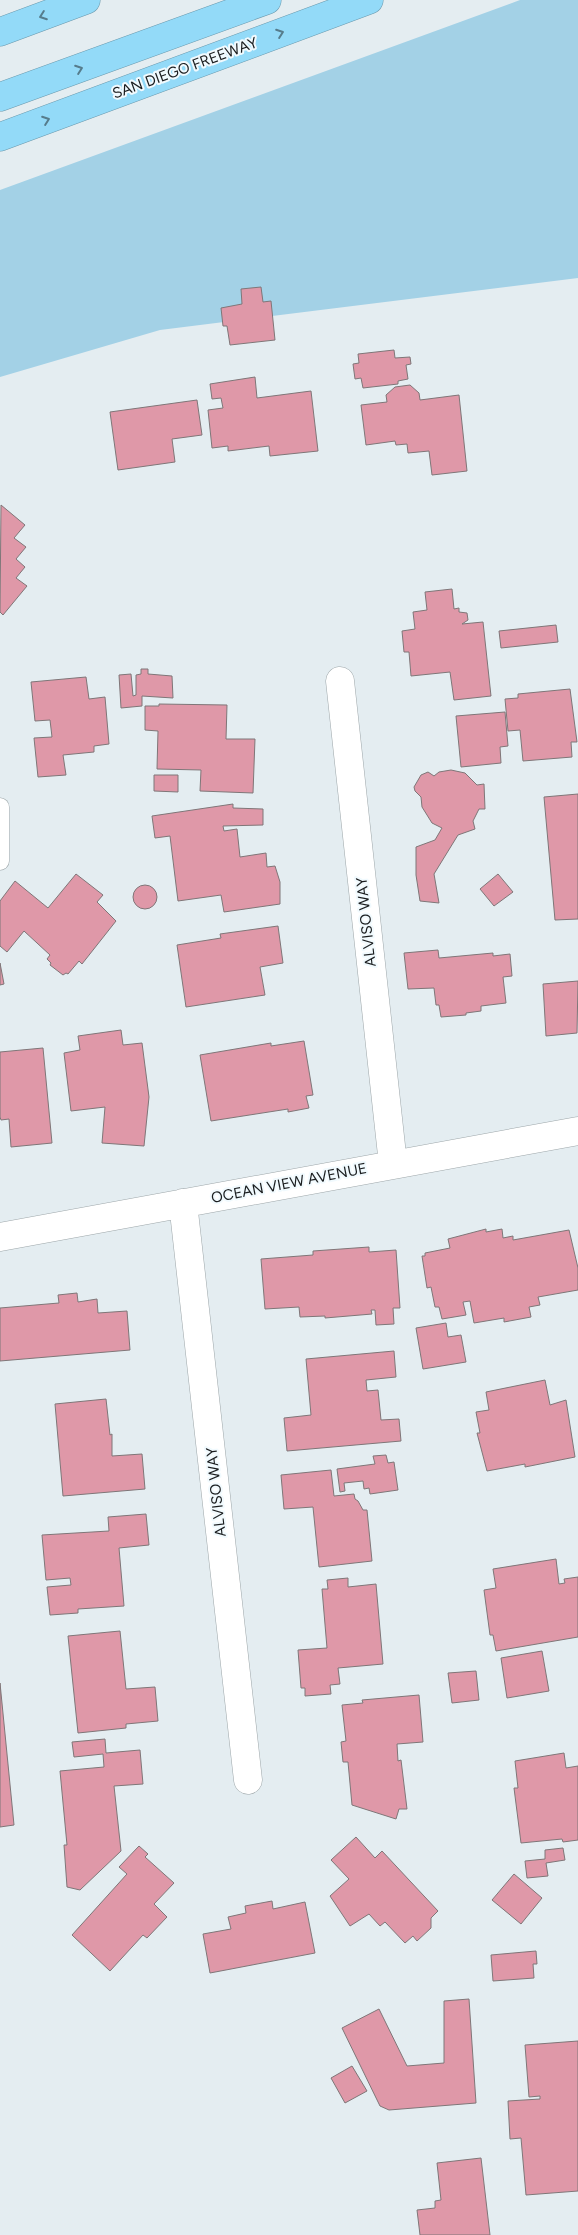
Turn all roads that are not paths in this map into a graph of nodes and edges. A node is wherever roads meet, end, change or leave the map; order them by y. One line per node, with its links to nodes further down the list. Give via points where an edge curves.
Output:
1 (86, 0): 4 (highway, one-way to 4)
2 (267, 0): 5 (highway, one-way to 2)
3 (369, 0): 6 (highway, SAN DIEGO FREEWAY, one-way to 3)
4 (0, 32)
5 (0, 98)
6 (0, 137)
7 (340, 681): 11 (street, ALVISO WAY)
8 (0, 807): 9 (lane)
9 (0, 861)
10 (578, 1131): 11 (street, OCEAN VIEW AVENUE)
11 (393, 1164): 12 (street, OCEAN VIEW AVENUE)
12 (184, 1203): 13 (street, OCEAN VIEW AVENUE); 14 (street, ALVISO WAY)
13 (0, 1237)
14 (248, 1780)

